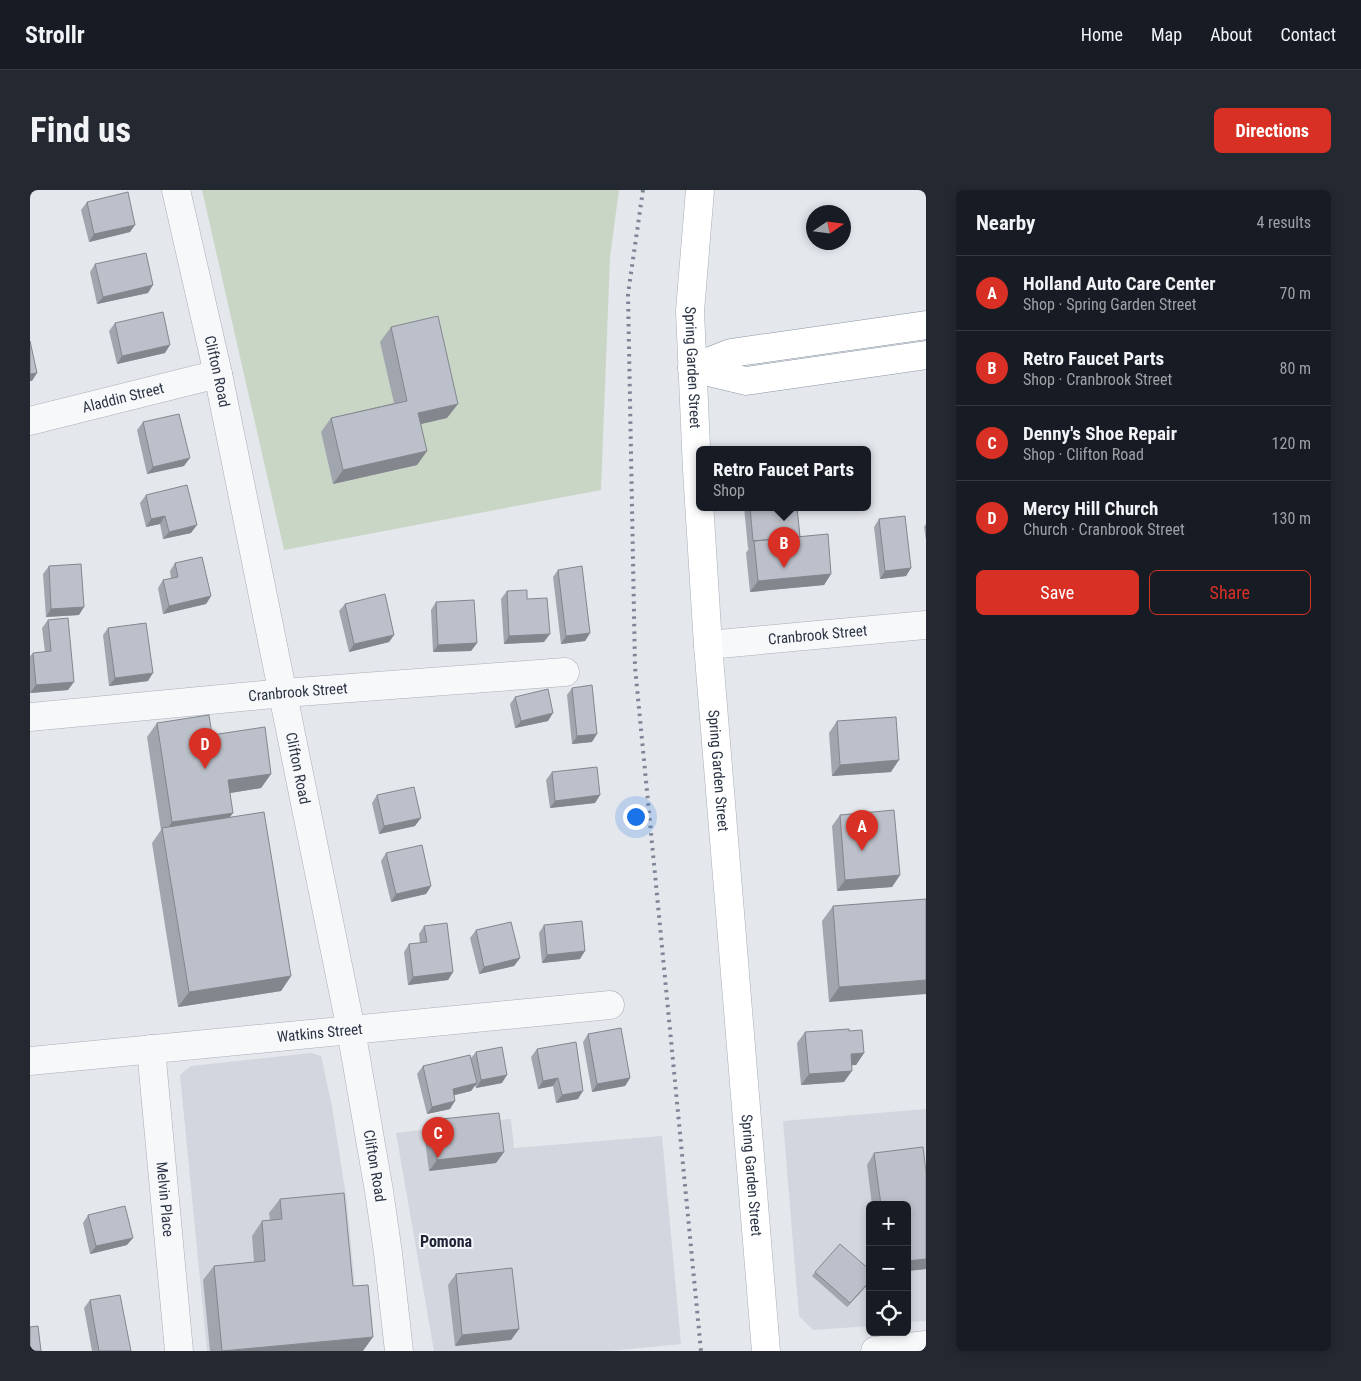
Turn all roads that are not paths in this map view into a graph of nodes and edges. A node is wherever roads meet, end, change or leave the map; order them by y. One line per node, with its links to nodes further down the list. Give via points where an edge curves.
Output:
1 (176, 190): 6 (street, Clifton Road)
2 (700, 190): 5 (main road, Spring Garden Street, via 690,311)
3 (926, 325): 5 (main road, via 731,353)
4 (926, 355): 5 (main road, via 746,381)
5 (692, 368): 8 (main road, Spring Garden Street)
6 (218, 374): 7 (street, Aladdin Street); 13 (street, Clifton Road)
7 (30, 422)
8 (697, 446)
9 (700, 511): 11 (main road, Spring Garden Street)
10 (926, 625): 11 (street, Cranbrook Street)
11 (708, 645): 22 (main road, Spring Garden Street)
12 (565, 672): 13 (street, Cranbrook Street)
13 (284, 693): 14 (street, Cranbrook Street); 16 (street, Clifton Road)
14 (30, 717)
15 (610, 1005): 16 (street, Watkins Street)
16 (351, 1030): 17 (street, Watkins Street); 21 (street, Clifton Road, via 379,1191)
17 (152, 1049): 18 (street, Watkins Street); 20 (street, Melvin Place)
18 (30, 1061)
19 (926, 1345): 23 (street)
20 (179, 1351)
21 (399, 1351)
22 (766, 1351)
23 (875, 1351)

